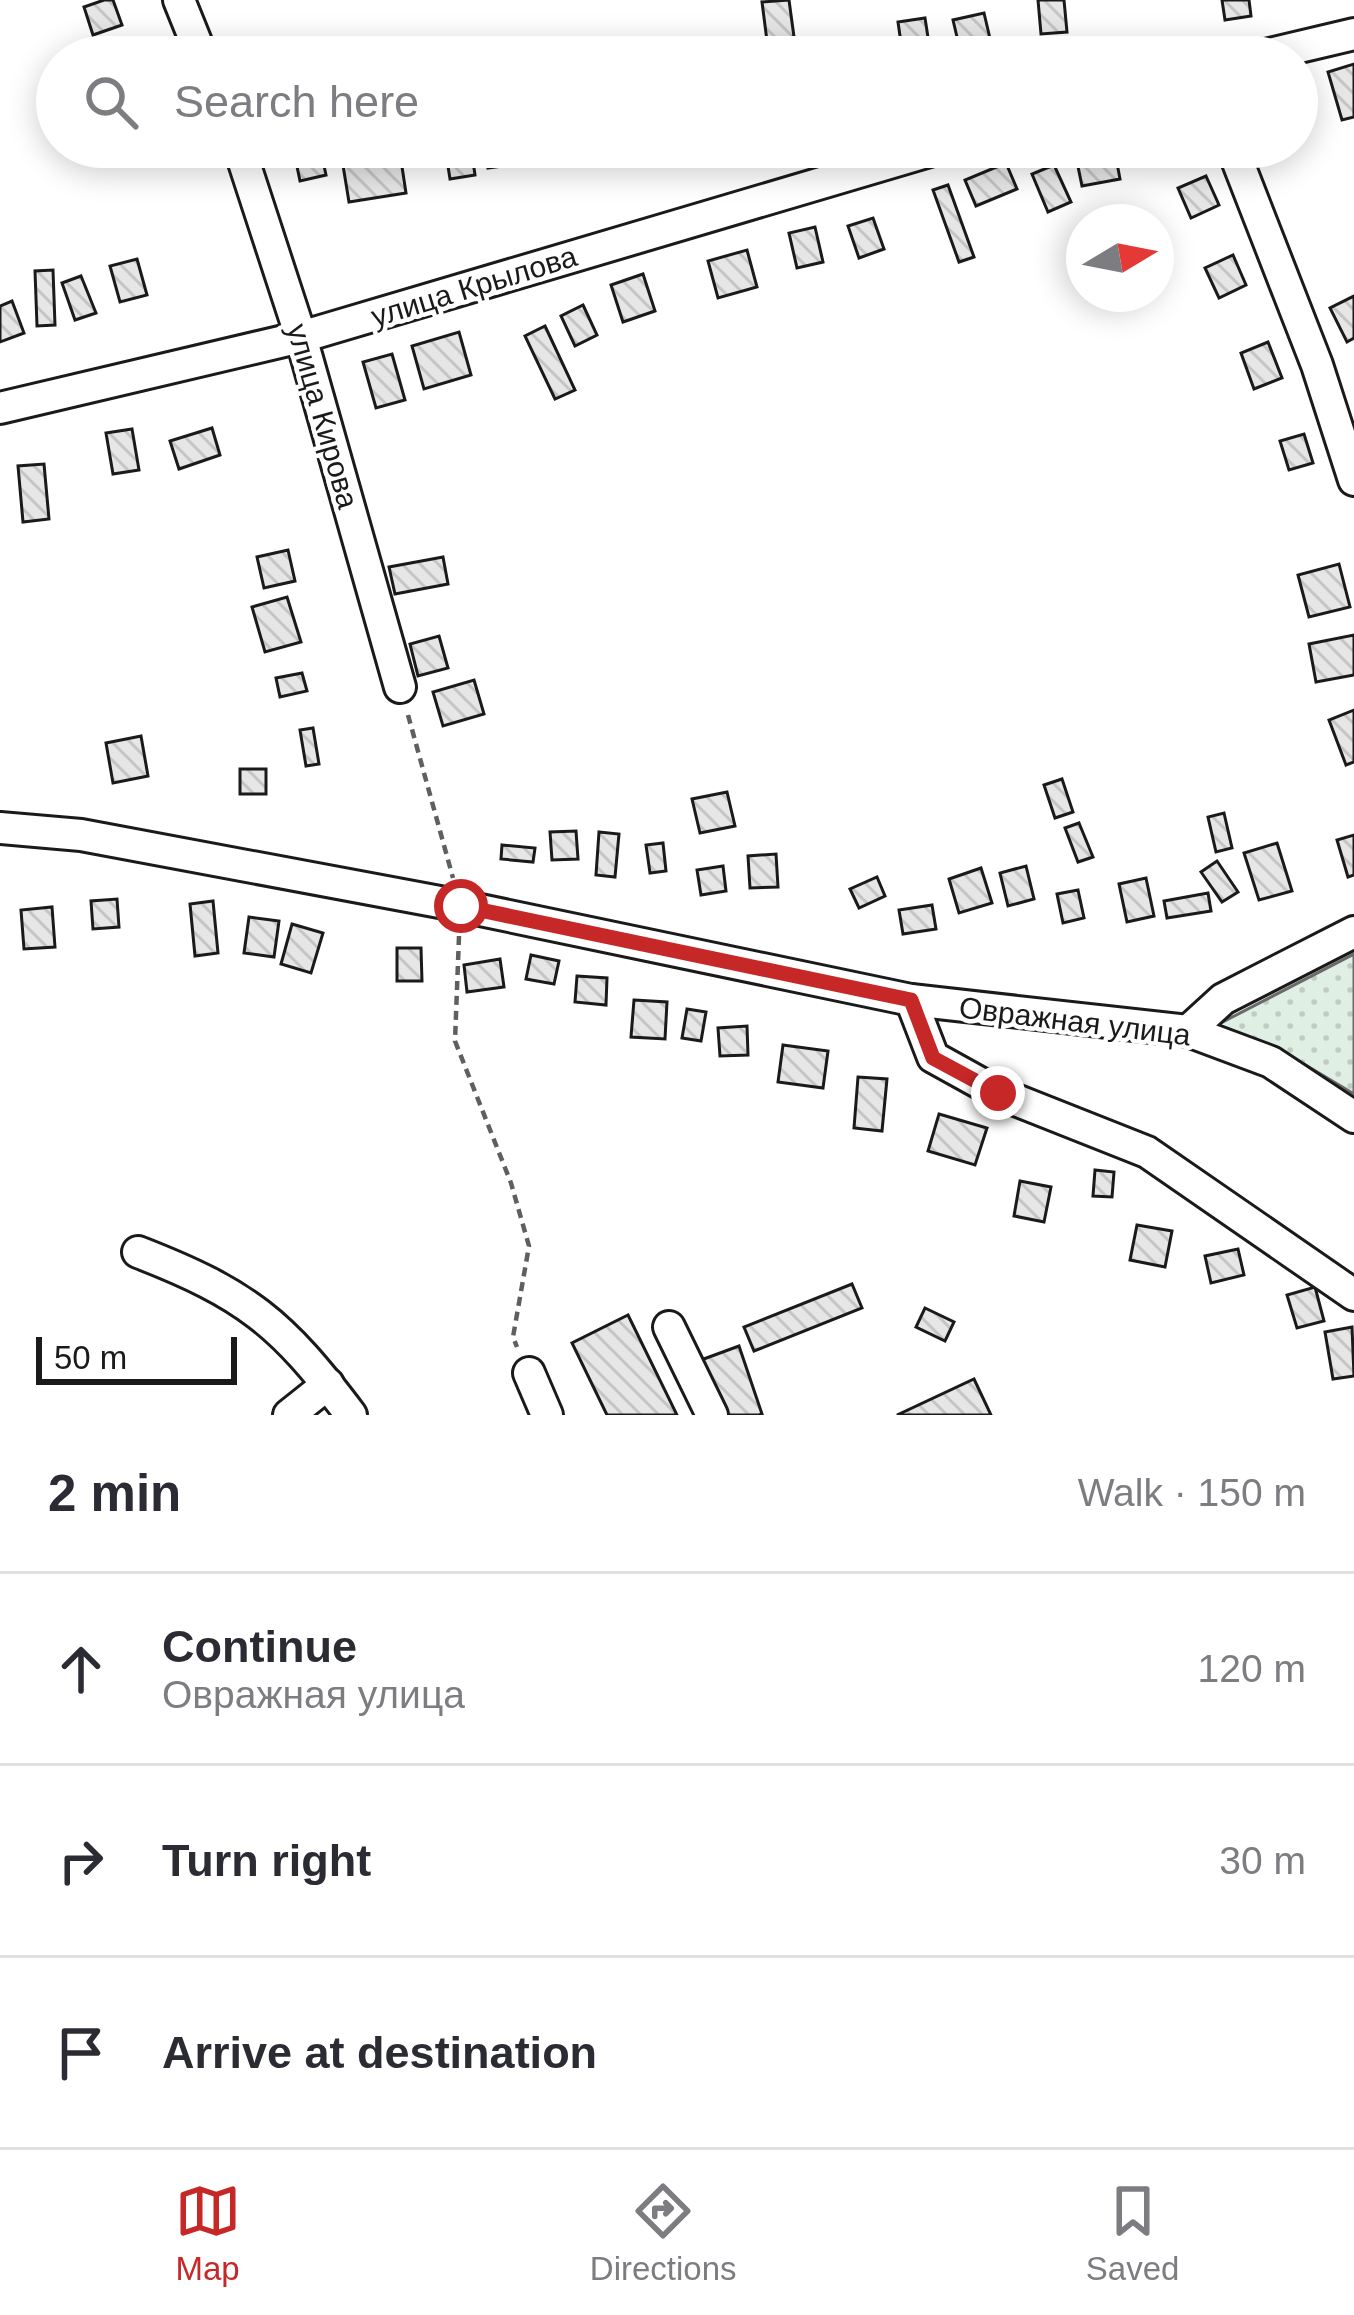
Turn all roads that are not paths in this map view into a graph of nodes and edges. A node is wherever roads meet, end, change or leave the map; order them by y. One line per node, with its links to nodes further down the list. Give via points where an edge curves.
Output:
1 (179, 0): 3 (street)
2 (1354, 34): 4 (street)
3 (194, 36)
4 (1318, 43)
5 (246, 168): 8 (street, улица Кирова)
6 (872, 168): 8 (street, улица Крылова)
7 (1240, 168): 10 (street)
8 (302, 337): 9 (street, улица Крылова); 11 (street, улица Кирова)
9 (0, 408)
10 (1354, 480)
11 (400, 687)
12 (0, 828): 14 (street, Овражная улица, via 81,835 461,906)
13 (1354, 932): 15 (street, via 1223,1000)
14 (911, 1000): 15 (street, Овражная улица); 18 (street, via 933,1058 1147,1152)
15 (1188, 1031): 16 (street, Овражная улица, via 1271,1062)
16 (1354, 1117)
17 (138, 1252): 21 (street, via 244,1300)
18 (1354, 1295)
19 (669, 1327): 25 (street)
20 (529, 1373): 24 (street)
21 (328, 1384): 22 (street); 23 (street)
22 (289, 1415)
23 (351, 1415)
24 (547, 1415)
25 (712, 1415)

